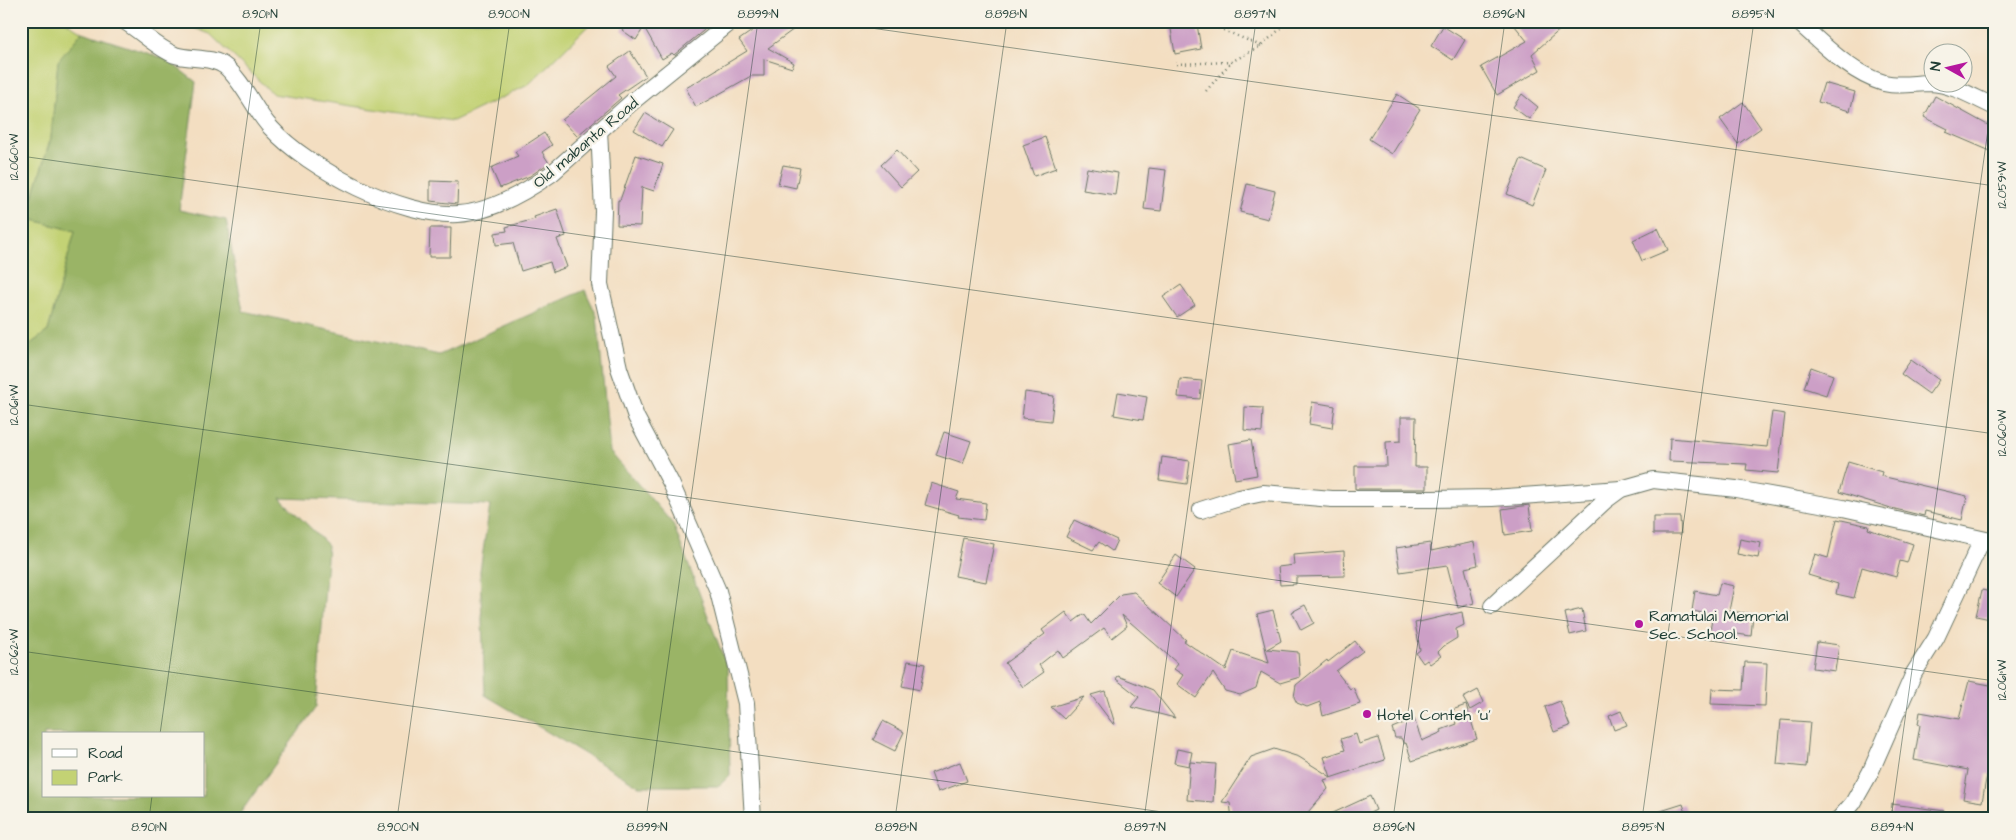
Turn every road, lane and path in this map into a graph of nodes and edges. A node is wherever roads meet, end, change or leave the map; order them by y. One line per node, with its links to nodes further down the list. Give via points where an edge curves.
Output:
1 (124, 21): 11 (street, Old mabanta Road, via 174,55 225,66 271,129 303,155 345,181 382,199 435,212 477,211 531,188)
2 (732, 21): 11 (street, Old mabanta Road)
3 (1288, 21): 6 (path)
4 (1797, 21): 10 (street, via 1842,61 1885,83 1905,86 1931,83 1953,88)
5 (1214, 26): 6 (path)
6 (1261, 46): 7 (path)
7 (1231, 62): 8 (path); 9 (path)
8 (1176, 64)
9 (1206, 91)
10 (1995, 107)
11 (599, 130): 16 (street, via 603,211 600,284 619,368 636,417 671,483 718,591 746,703)
12 (1621, 488): 13 (street, via 1492,498 1387,500 1263,493); 14 (street, via 1653,480 1736,489 1843,508); 15 (street)
13 (1202, 510)
14 (1988, 541): 17 (street, via 1914,672 1870,773 1853,803)
15 (1492, 606)
16 (753, 819)
17 (1839, 819)

